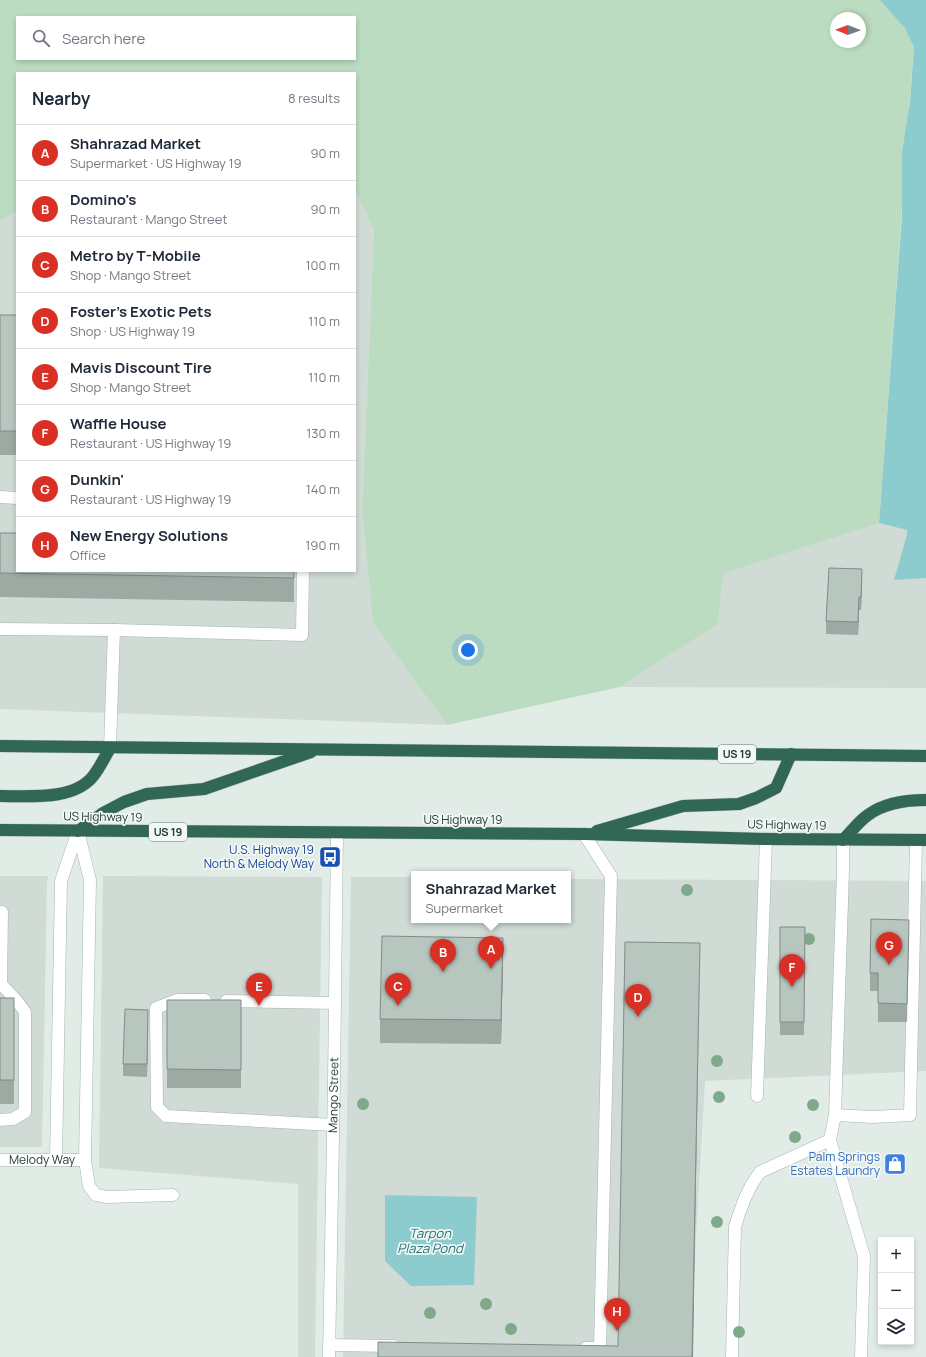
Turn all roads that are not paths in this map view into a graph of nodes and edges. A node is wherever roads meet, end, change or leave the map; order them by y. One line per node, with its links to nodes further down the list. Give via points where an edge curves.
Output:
1 (0, 497): 2 (street)
2 (16, 498)
3 (303, 572): 5 (street, via 302,635)
4 (0, 629): 5 (street)
5 (114, 630): 7 (street)
6 (0, 746): 7 (highway, US 19)
7 (110, 748): 8 (highway, US 19); 11 (highway, via 93,776 77,789 49,796)
8 (320, 749): 9 (highway, US 19); 14 (highway, via 204,790 147,794 103,813)
9 (791, 754): 10 (highway, US 19); 16 (highway, via 776,788 756,798 739,804 683,806)
10 (926, 756)
11 (0, 796)
12 (926, 800): 18 (highway, via 911,800 887,806 868,815)
13 (0, 830): 14 (highway, US Highway 19 / US 19)
14 (78, 831): 15 (highway, US Highway 19 / US 19); 30 (street, via 61,881); 31 (street, via 90,880)
15 (337, 833): 16 (highway, US Highway 19 / US 19); 23 (street, Mango Street)
16 (584, 834): 17 (highway, US Highway 19 / US 19); 34 (street, via 611,876 600,1348)
17 (766, 839): 18 (highway, US Highway 19 / US 19); 24 (street)
18 (843, 840): 19 (highway, US Highway 19 / US 19); 25 (street)
19 (921, 840): 25 (street, via 910,1115)
20 (2, 912): 22 (street, via 1,984)
21 (0, 1000): 22 (street)
22 (16, 1000): 26 (street, via 25,1012 25,1112 13,1119)
23 (335, 1003): 27 (street, Mango Street); 27 (street, via 177,1000 156,1008 157,1107 166,1116)
24 (757, 1096)
25 (835, 1115): 28 (street)
26 (0, 1120)
27 (334, 1125): 35 (street, Mango Street)
28 (830, 1140): 36 (street, via 760,1172 745,1198 735,1227); 37 (street, via 864,1256)
29 (0, 1160): 30 (street, Melody Way)
30 (56, 1160): 31 (street, Melody Way)
31 (85, 1160): 32 (street, via 89,1186 96,1195)
32 (173, 1195)
33 (408, 1346): 35 (street)
34 (578, 1348)
35 (329, 1351)
36 (732, 1357)
37 (861, 1357)

